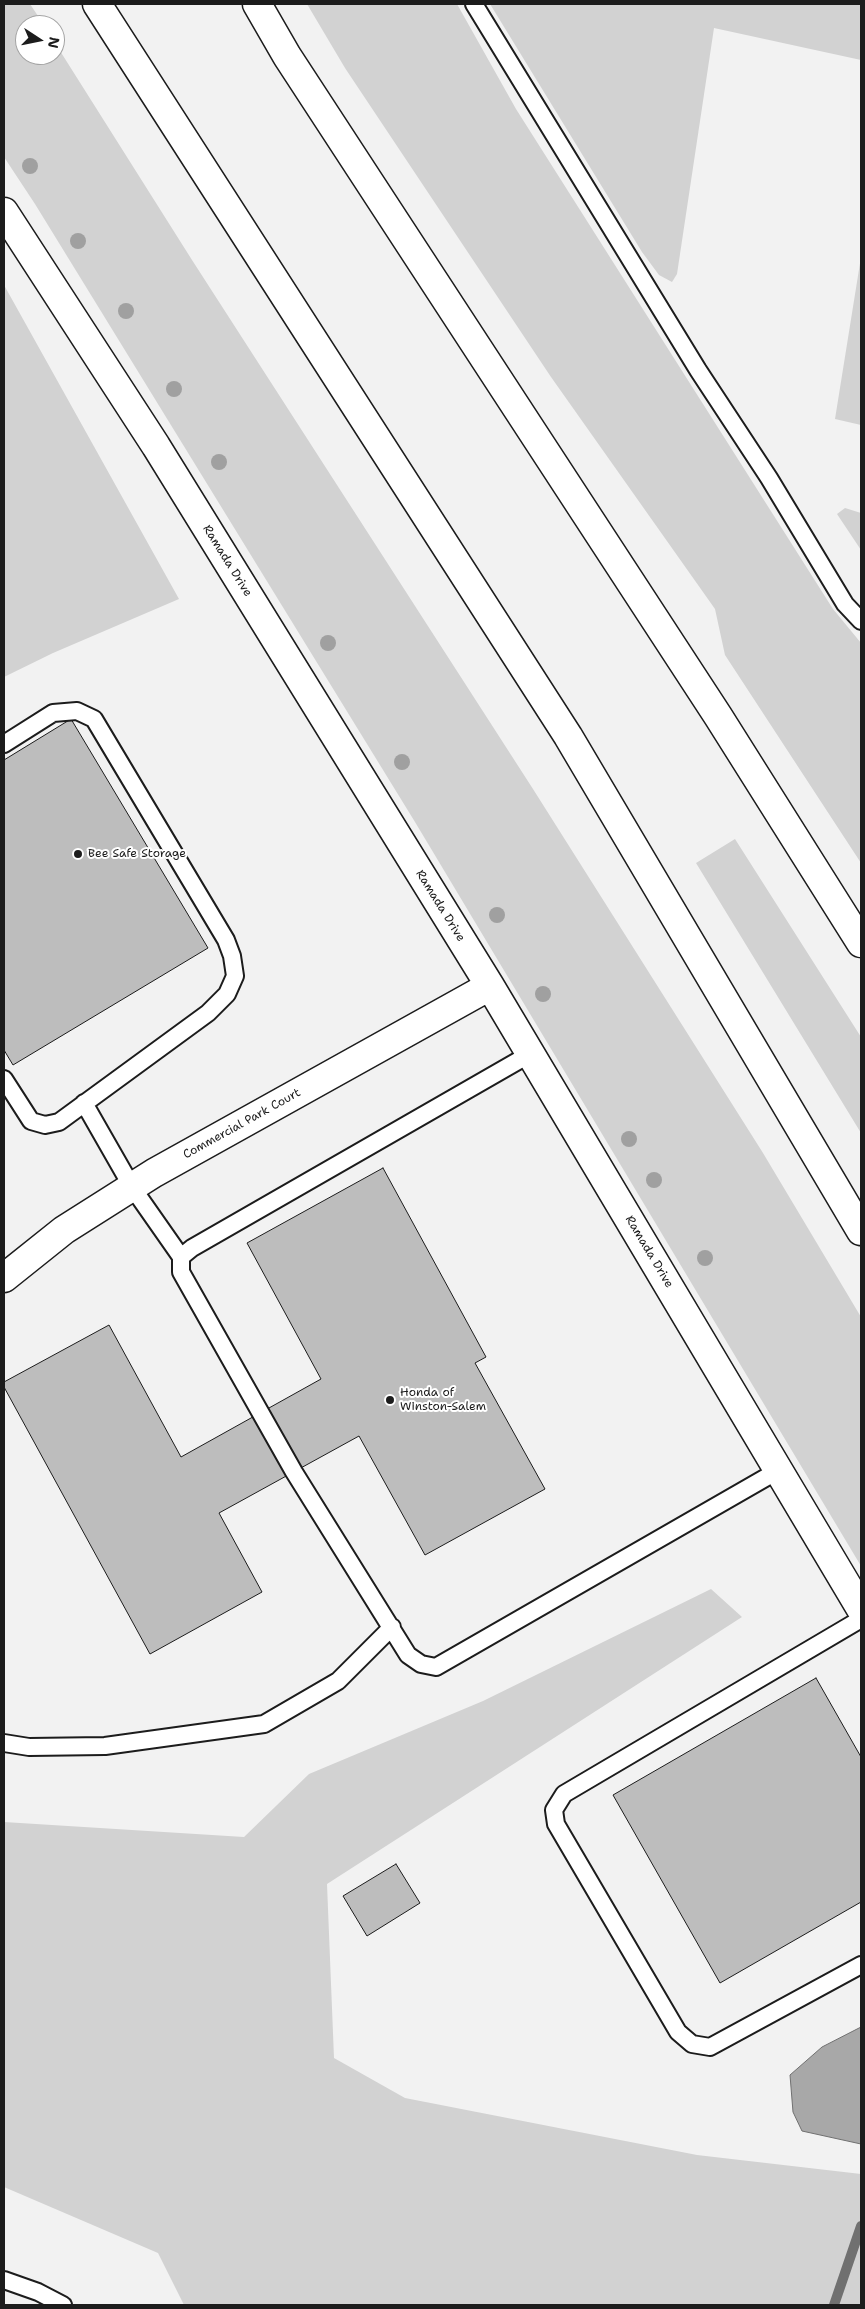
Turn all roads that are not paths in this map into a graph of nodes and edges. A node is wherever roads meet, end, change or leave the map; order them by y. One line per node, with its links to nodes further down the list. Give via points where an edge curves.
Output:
1 (97, 4): 13 (main road, via 568,736)
2 (257, 4): 7 (main road, via 287,56 712,708)
3 (474, 4): 5 (lane, via 698,370 769,478 845,604)
4 (4, 212): 8 (main road, Ramada Drive, via 156,446)
5 (861, 621)
6 (4, 744): 11 (lane, via 53,713 77,710 94,719 226,940 232,956 235,976 227,994 208,1013)
7 (861, 943)
8 (490, 986): 9 (main road, Ramada Drive); 12 (main road, Commercial Park Court)
9 (530, 1054): 14 (lane); 16 (main road, Ramada Drive)
10 (4, 1079): 11 (lane, via 31,1121 46,1125 59,1122)
11 (84, 1103): 12 (lane)
12 (132, 1187): 14 (lane); 15 (main road, Commercial Park Court, via 64,1230)
13 (861, 1231)
14 (186, 1253): 19 (lane, via 181,1272 294,1472)
15 (4, 1278)
16 (779, 1470): 17 (main road, Ramada Drive); 19 (lane, via 436,1667 421,1664 408,1655)
17 (861, 1609)
18 (861, 1619): 21 (lane, via 564,1794 554,1810 556,1824 678,2032 692,2044 710,2047)
19 (392, 1627): 20 (lane, via 338,1681 264,1724 104,1746 29,1747)
20 (4, 1743)
21 (861, 1965)
22 (4, 2280): 23 (lane)
23 (64, 2305)

